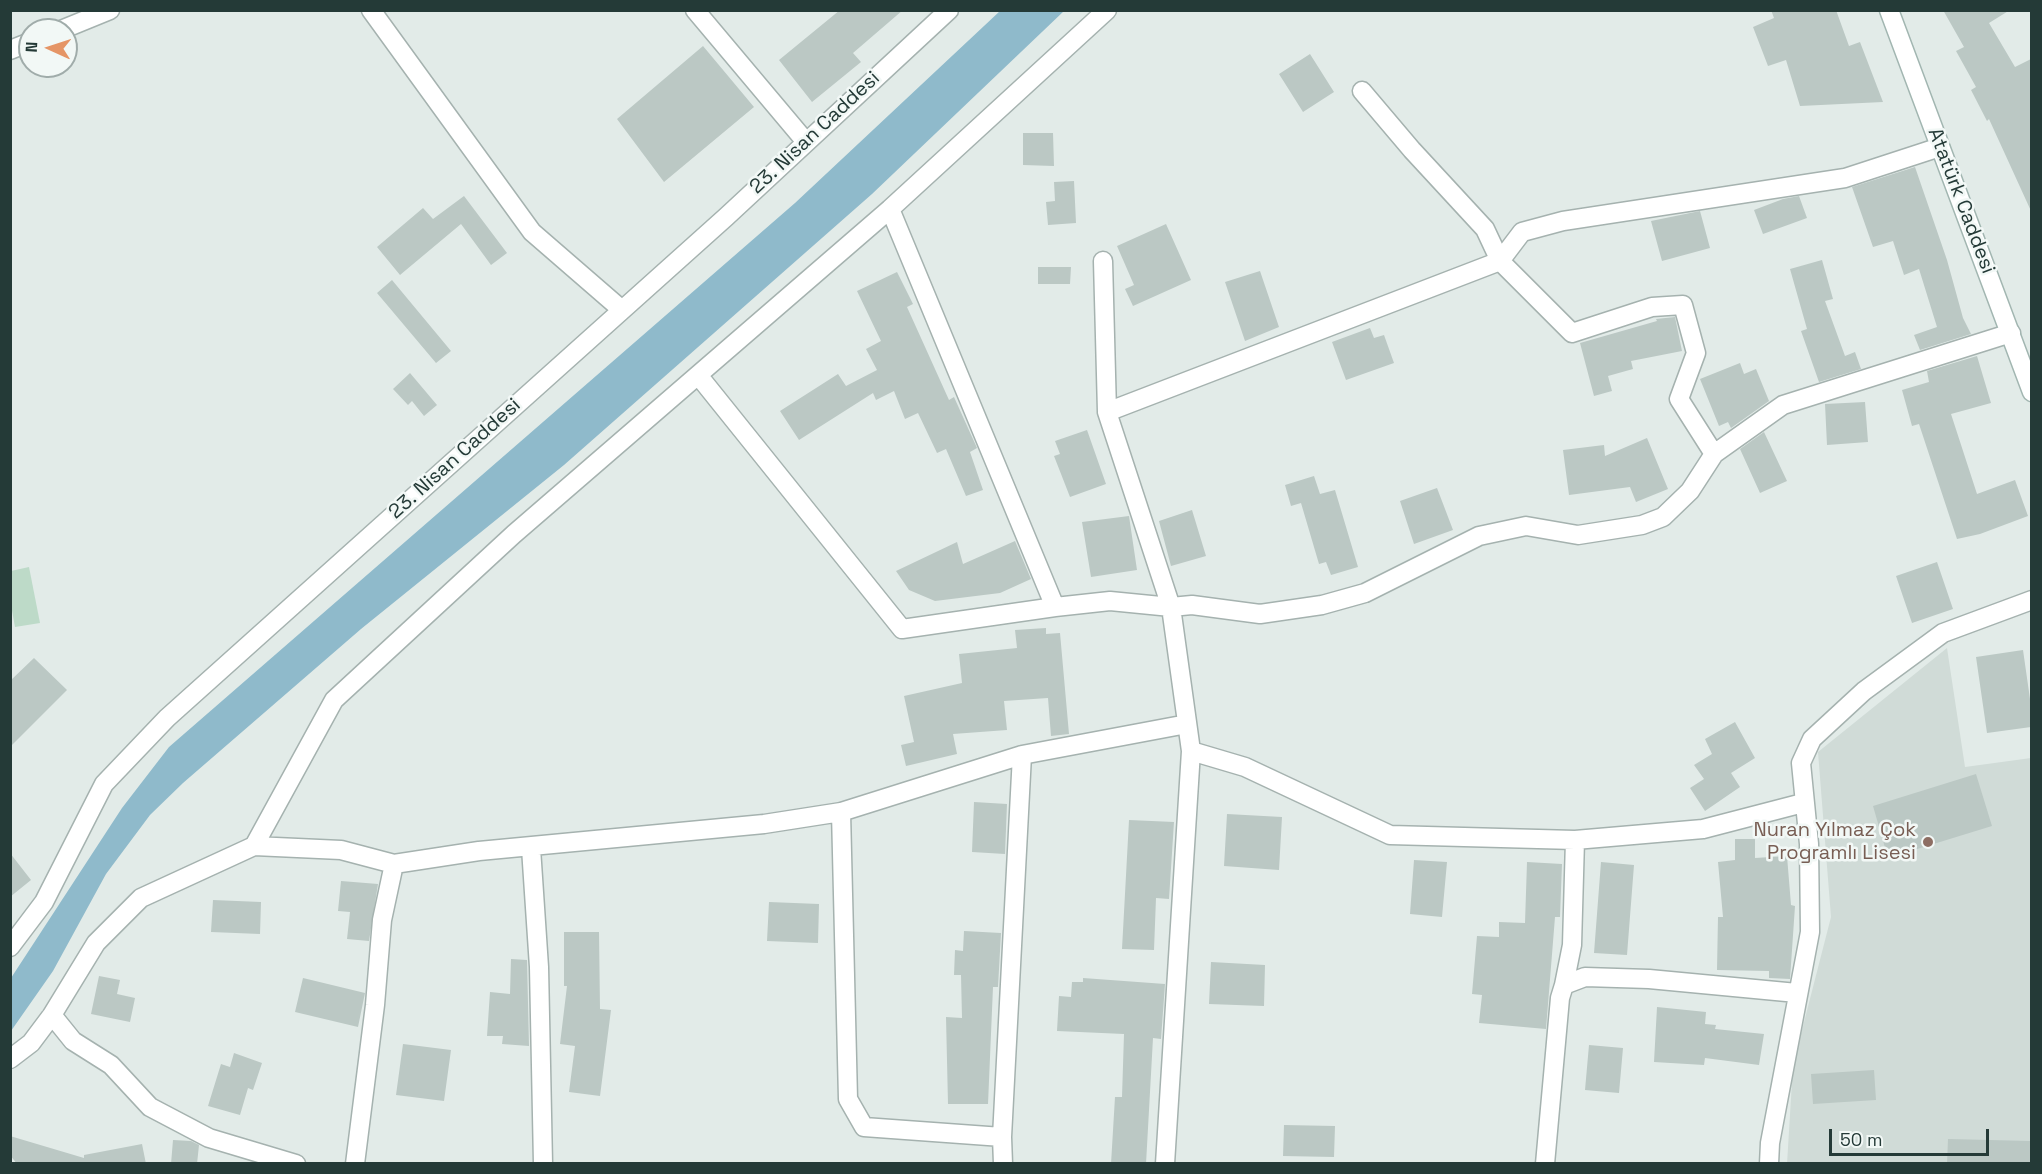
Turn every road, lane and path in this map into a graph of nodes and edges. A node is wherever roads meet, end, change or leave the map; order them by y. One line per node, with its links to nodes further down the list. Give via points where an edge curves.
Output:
1 (110, 10): 7 (street)
2 (372, 10): 14 (street, via 532,232)
3 (695, 10): 9 (street)
4 (1107, 10): 11 (street)
5 (1889, 10): 10 (street, Atatürk Caddesi)
6 (945, 12): 9 (street, 23. Nisan Caddesi)
7 (78, 23)
8 (1362, 91): 13 (street, via 1485,229)
9 (806, 142): 14 (street, 23. Nisan Caddesi)
10 (1940, 147): 13 (street, via 1845,178 1563,221 1522,232); 15 (street, Atatürk Caddesi)
11 (890, 209): 16 (street); 21 (street)
12 (1103, 261): 18 (street)
13 (1500, 261): 18 (street); 19 (street, via 1572,333 1653,308 1683,305 1696,353 1679,399)
14 (622, 310): 32 (street, 23. Nisan Caddesi, via 167,718 104,784 44,902)
15 (2011, 333): 17 (street, Atatürk Caddesi); 19 (street, via 1783,405)
16 (698, 375): 21 (street, via 902,629); 29 (street, via 514,534 334,700)
17 (2031, 392)
18 (1107, 412): 22 (street)
19 (1714, 454): 22 (street, via 1690,491 1662,517 1642,525 1578,535 1526,526 1479,536 1365,593 1322,605 1260,614 1192,605)
20 (2031, 600): 26 (street, via 1943,633 1864,691 1812,739 1801,763)
21 (1055, 607): 22 (street, via 1110,601)
22 (1171, 607): 23 (street)
23 (1187, 724): 24 (street); 25 (street)
24 (1191, 751): 28 (street, via 1245,767 1390,835); 42 (street)
25 (1022, 755): 27 (street); 37 (street)
26 (1803, 803): 28 (street, via 1703,829); 34 (street, via 1809,844 1810,932)
27 (841, 812): 30 (street, via 764,824); 37 (street, via 848,1099 864,1127)
28 (1575, 840): 33 (street, via 1572,945)
29 (254, 846): 31 (street, via 341,850); 35 (street, via 141,898 96,943)
30 (531, 848): 31 (street, via 479,851); 40 (street, via 539,967)
31 (394, 864): 39 (street, via 382,920)
32 (10, 947)
33 (1564, 986): 34 (street, via 1585,977); 43 (street)
34 (1797, 993): 44 (street)
35 (52, 1015): 36 (street, via 31,1043); 38 (street, via 73,1041 111,1065 150,1107 209,1138)
36 (10, 1059)
37 (1002, 1137): 41 (street)
38 (296, 1164)
39 (355, 1164)
40 (543, 1164)
41 (1003, 1164)
42 (1165, 1164)
43 (1545, 1164)
44 (1769, 1164)

